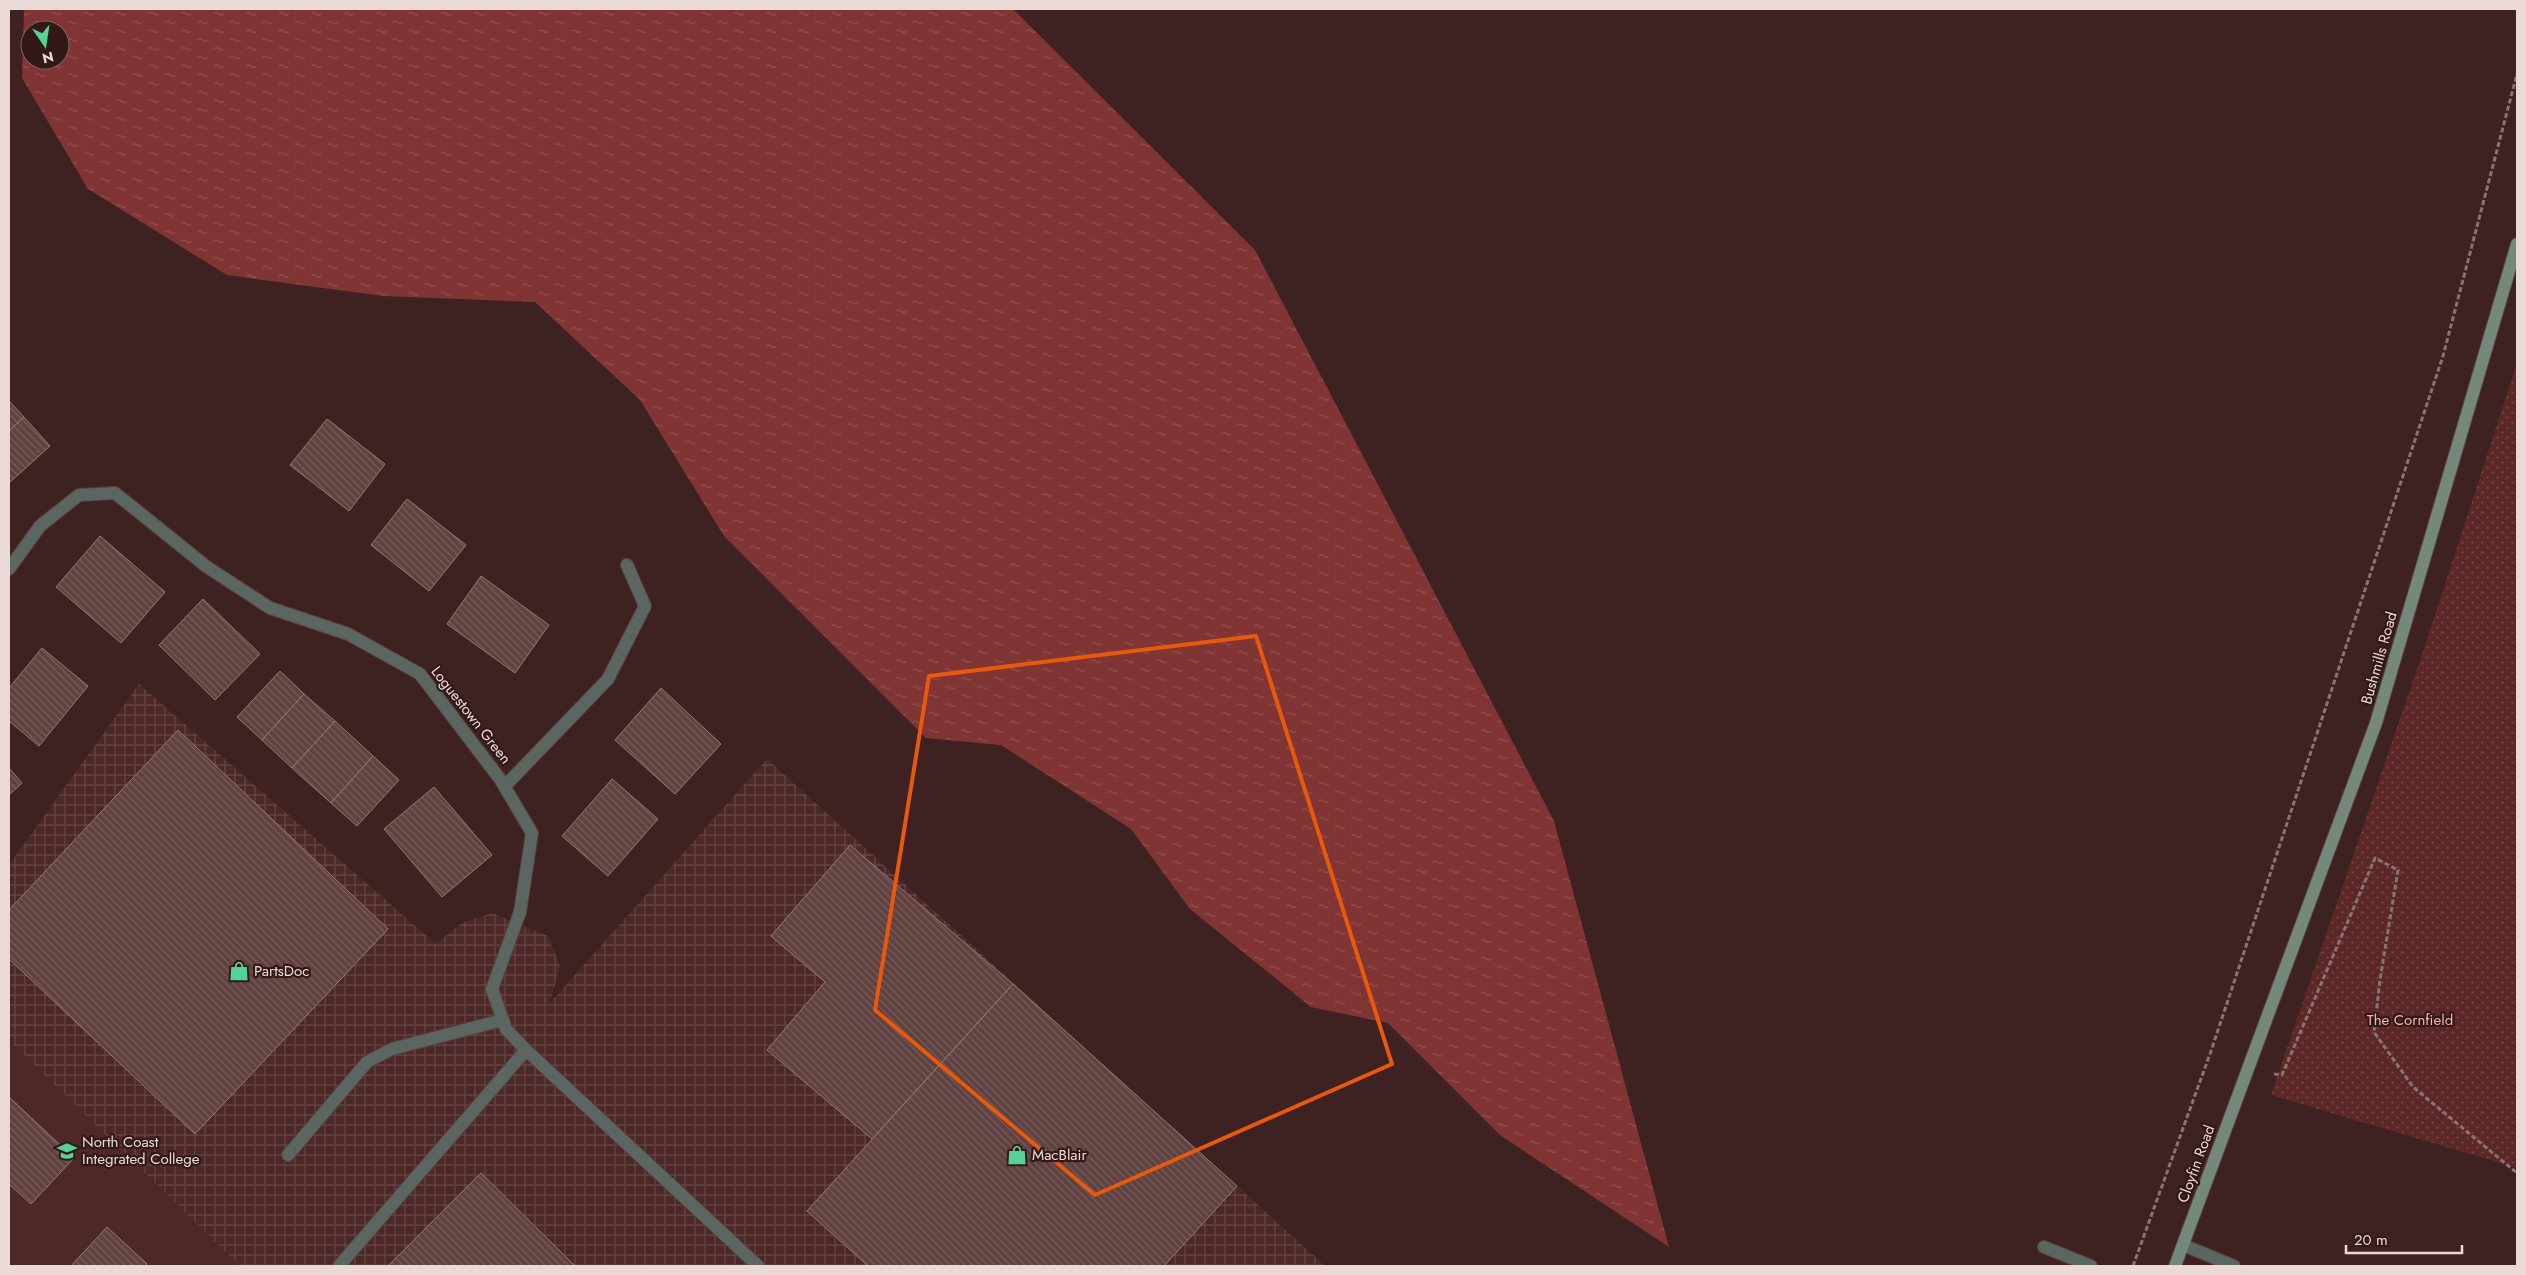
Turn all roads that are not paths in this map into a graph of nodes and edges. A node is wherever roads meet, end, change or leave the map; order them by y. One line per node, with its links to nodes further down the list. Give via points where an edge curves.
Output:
1 (2517, 244): 8 (main road, Bushmills Road, via 2376,723)
2 (13, 553): 4 (street, Loguestown Green); 5 (street, Loguestown Green, via 79,495 115,493 207,567 270,608 348,634 420,674)
3 (627, 565): 5 (street, via 645,606 608,679)
4 (9, 569)
5 (505, 786): 6 (street, Loguestown Green, via 532,832 520,912 492,989)
6 (503, 1020): 7 (street, Loguestown Green, via 506,1029); 9 (street, via 392,1048 367,1062)
7 (526, 1050): 12 (street); 13 (street, Loguestown Green)
8 (2247, 1073): 10 (main road, Cloyfin Road)
9 (288, 1155)
10 (2183, 1245): 15 (main road, Cloyfin Road); 16 (street)
11 (2044, 1247): 14 (street)
12 (339, 1266)
13 (758, 1266)
14 (2091, 1266)
15 (2175, 1266)
16 (2234, 1266)

